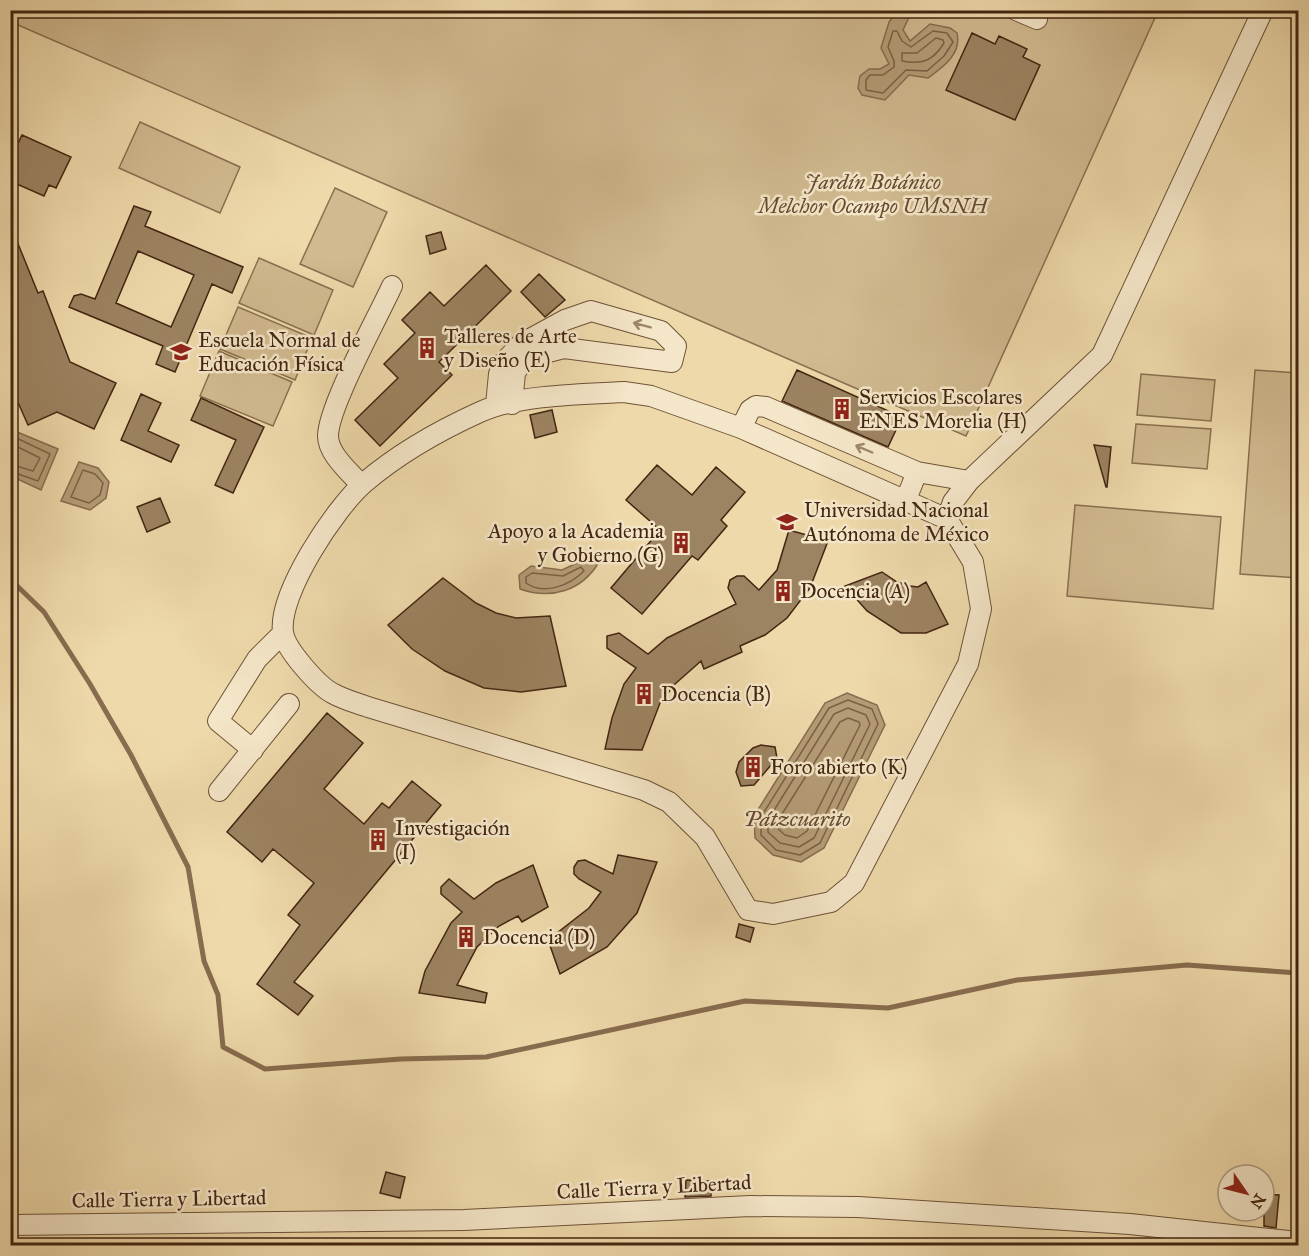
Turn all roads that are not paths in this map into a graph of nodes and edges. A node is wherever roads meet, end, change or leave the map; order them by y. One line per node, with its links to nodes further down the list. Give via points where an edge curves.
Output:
1 (1016, 10): 3 (street)
2 (1263, 10): 9 (street, via 1102,355)
3 (1037, 19)
4 (392, 286): 10 (street, via 335,409 328,436 332,450)
5 (523, 351): 5 (street, one-way to 5, via 564,348 672,362 676,346 661,331 591,312 565,320); 6 (street)
6 (504, 404): 7 (street, via 561,395 624,392 651,396); 10 (street, via 404,451)
7 (741, 428): 8 (street, one-way to 7, via 766,407 750,410); 11 (street)
8 (918, 472): 9 (street); 11 (street)
9 (969, 481): 12 (street)
10 (362, 485): 13 (street, via 314,548 288,596)
11 (905, 502): 12 (street)
12 (946, 519): 13 (street, via 974,562 981,609 968,664 854,883 831,902 773,914 748,910 705,837 669,802 644,790 332,693 310,674)
13 (286, 640): 15 (street, via 257,659 218,721)
14 (289, 704): 15 (street)
15 (253, 750): 16 (street)
16 (219, 791)
17 (10, 1225): 18 (street, Calle Tierra y Libertad, via 464,1220 750,1206 858,1207 1130,1224)
18 (1299, 1242)

